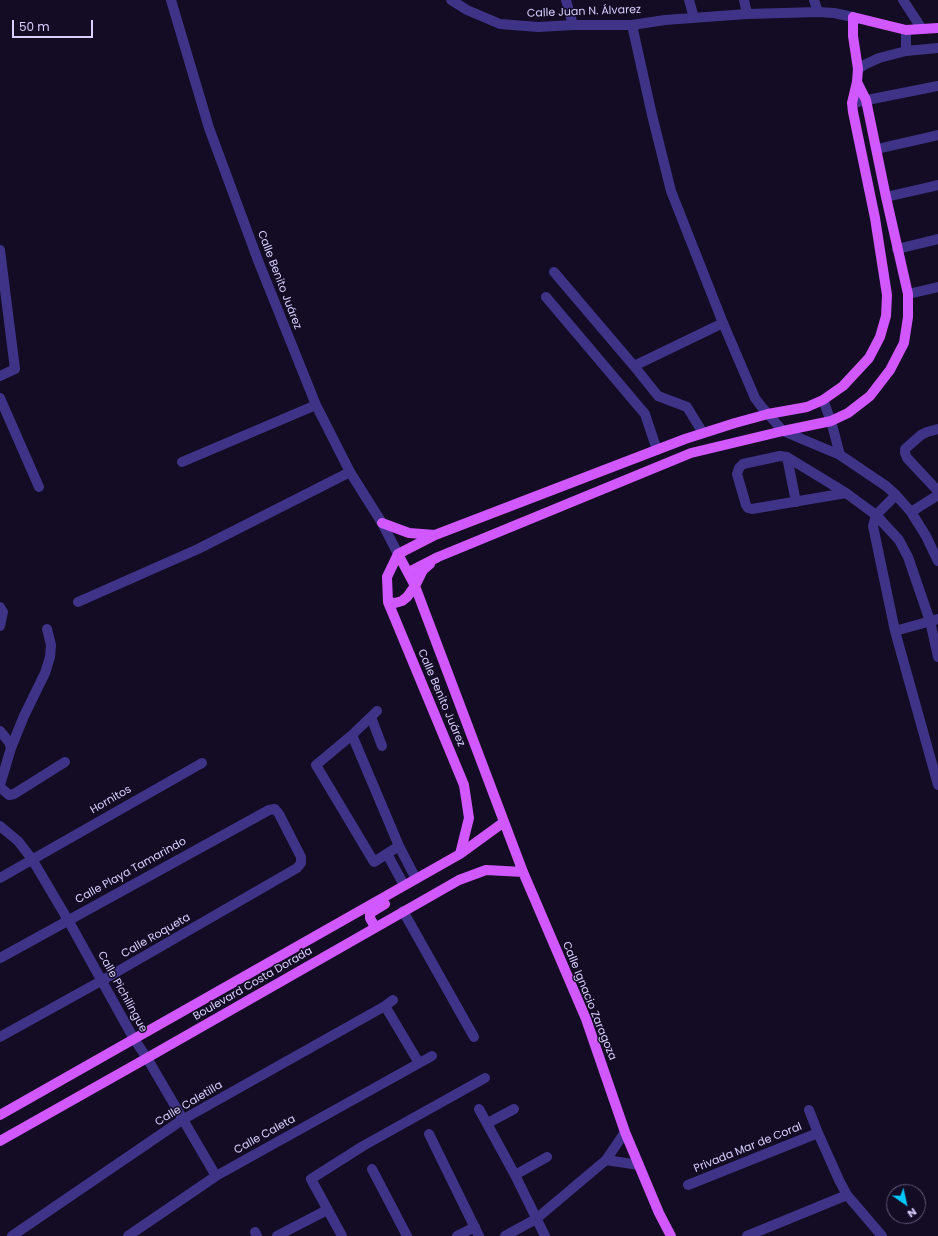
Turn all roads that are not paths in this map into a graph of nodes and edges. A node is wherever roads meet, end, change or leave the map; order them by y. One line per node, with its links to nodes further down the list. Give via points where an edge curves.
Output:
1 (172, 0): 40 (street, Calle Benito Juárez, via 209,128 259,263)
2 (451, 0): 12 (street, Calle Juan N. Álvarez, via 500,24 538,27)
3 (566, 0): 12 (street)
4 (689, 0): 11 (street)
5 (744, 0): 9 (street)
6 (814, 0): 8 (street)
7 (903, 0): 15 (street)
8 (818, 12): 9 (street, Calle Juan N. Álvarez); 10 (street, Calle Juan N. Álvarez)
9 (748, 14): 11 (street, Calle Juan N. Álvarez)
10 (852, 17): 16 (main road, Calle Juan N. Álvarez); 19 (main road)
11 (694, 18): 13 (street, Calle Juan N. Álvarez)
12 (573, 25): 13 (street, Calle Juan N. Álvarez)
13 (632, 25): 35 (street, via 671,192)
14 (938, 28): 15 (main road, Calle Juan N. Álvarez)
15 (922, 29): 16 (main road, Calle Juan N. Álvarez)
16 (906, 30): 18 (street)
17 (938, 48): 18 (street)
18 (906, 51): 19 (street, via 879,58)
19 (858, 69): 20 (main road)
20 (857, 82): 22 (main road); 23 (main road)
21 (938, 86): 22 (street)
22 (866, 100): 23 (street); 25 (main road)
23 (852, 103): 39 (main road, via 877,226 887,295 886,316 880,337 869,358 843,386)
24 (938, 135): 25 (street)
25 (877, 149): 27 (main road)
26 (938, 185): 27 (street)
27 (886, 197): 29 (main road)
28 (938, 238): 29 (street)
29 (897, 248): 33 (main road)
30 (0, 250): 37 (street, via 15,369)
31 (554, 272): 36 (street)
32 (938, 287): 33 (street)
33 (908, 294): 42 (main road, via 904,343 890,370 870,396 848,413)
34 (546, 297): 46 (street, via 645,414)
35 (723, 323): 36 (street); 41 (street, via 755,398)
36 (634, 366): 45 (street, via 658,396 687,407)
37 (0, 376)
38 (0, 398): 53 (street)
39 (823, 400): 41 (main road, via 807,407); 42 (street)
40 (316, 405): 49 (street); 51 (street, Calle Benito Juárez)
41 (768, 414): 44 (street); 45 (main road)
42 (831, 421): 44 (main road); 47 (street)
43 (938, 429): 54 (street, via 921,435 905,448 905,453)
44 (783, 431): 47 (street); 52 (main road, via 691,453)
45 (703, 433): 46 (main road)
46 (660, 449): 50 (main road)
47 (840, 455): 56 (street)
48 (787, 457): 55 (street); 58 (street); 58 (street, via 780,456 743,464 737,474 748,508)
49 (182, 462)
50 (622, 463): 52 (main road); 62 (main road)
51 (350, 472): 61 (street, Calle Benito Juárez); 68 (street, via 198,548)
52 (626, 480): 64 (main road)
53 (39, 486)
54 (938, 491)
55 (846, 492): 58 (street); 60 (street)
56 (896, 495): 59 (street); 60 (street)
57 (938, 495): 59 (street)
58 (796, 502)
59 (911, 512): 65 (street)
60 (876, 515): 71 (street, via 899,540); 74 (street, via 873,526)
61 (382, 523): 62 (main road, via 409,533); 63 (street, Calle Benito Juárez)
62 (435, 535): 63 (main road)
63 (398, 554): 66 (main road, Calle Benito Juárez); 69 (main road, Calle Benito Juárez, via 388,577)
64 (438, 557): 66 (main road); 67 (main road, via 423,570)
65 (938, 561)
66 (409, 572): 67 (main road, Calle Benito Juárez)
67 (415, 586): 69 (main road, via 402,601); 84 (main road, Calle Benito Juárez)
68 (78, 602)
69 (388, 602): 88 (main road, Calle Benito Juárez, via 464,785 470,818)
70 (0, 606): 72 (street, via 3,612)
71 (934, 620): 74 (street); 75 (street)
72 (0, 626)
73 (47, 629): 79 (street, via 51,645 45,673)
74 (895, 631): 82 (street)
75 (938, 657)
76 (0, 731): 79 (street)
77 (352, 735): 78 (street, via 374,714); 86 (street); 87 (street, via 316,765 374,862)
78 (382, 746)
79 (11, 748): 83 (street)
80 (66, 762): 83 (street, via 14,794 9,795)
81 (202, 763): 89 (street, Hornitos)
82 (938, 785)
83 (0, 786)
84 (504, 822): 88 (main road, Boulevard Costa Dorada); 91 (main road, Calle Ignacio Zaragoza)
85 (0, 826): 89 (street, Calle Pichilingue, via 18,841)
86 (399, 846): 87 (street); 93 (street)
87 (387, 854): 94 (street)
88 (460, 854): 93 (main road, Boulevard Costa Dorada)
89 (32, 859): 92 (street, Hornitos); 97 (street, Calle Pichilingue)
90 (301, 863): 97 (street, Calle Playa Tamarindo, via 301,856 279,814 275,810 269,810); 100 (street, Calle Roqueta)
91 (523, 872): 96 (main road, Boulevard Costa Dorada, via 486,870 459,880); 114 (main road, Calle Ignacio Zaragoza, via 586,1019)
92 (0, 878)
93 (416, 879): 94 (main road, Boulevard Costa Dorada)
94 (404, 885): 95 (main road, Boulevard Costa Dorada)
95 (392, 892): 98 (main road, via 389,901 370,914); 103 (main road, Boulevard Costa Dorada)
96 (403, 911): 98 (main road, Boulevard Costa Dorada); 102 (street)
97 (68, 920): 99 (street, Calle Playa Tamarindo); 100 (street, Calle Pichilingue)
98 (375, 927): 105 (main road, Boulevard Costa Dorada)
99 (0, 958)
100 (101, 981): 101 (street, Calle Roqueta); 103 (street, Calle Pichilingue)
101 (0, 1037)
102 (474, 1037)
103 (134, 1039): 105 (street, Calle Pichilingue); 111 (main road, Boulevard Costa Dorada)
104 (432, 1056): 106 (street, Calle Caleta)
105 (147, 1058): 112 (street, Calle Pichilingue); 117 (main road, Boulevard Costa Dorada)
106 (419, 1062): 112 (street, Calle Caletilla, via 389,1003); 123 (street, Calle Caleta)
107 (485, 1078): 126 (street, via 363,1146 311,1179)
108 (479, 1109): 113 (street)
109 (514, 1109): 113 (street)
110 (809, 1110): 115 (street)
111 (0, 1114)
112 (182, 1120): 123 (street, Calle Pichilingue); 130 (street, Calle Caletilla)
113 (488, 1123): 122 (street)
114 (625, 1132): 119 (street); 120 (main road, Calle Ignacio Zaragoza)
115 (818, 1133): 124 (street, Privada Mar de Coral); 125 (street)
116 (429, 1134): 129 (street)
117 (0, 1141)
118 (547, 1157): 122 (street)
119 (606, 1160): 120 (street); 128 (street)
120 (639, 1165): 127 (main road, Calle Ignacio Zaragoza)
121 (372, 1169): 134 (street)
122 (515, 1175): 128 (street)
123 (216, 1176): 131 (street, Calle Caleta)
124 (688, 1185)
125 (847, 1195): 140 (street); 141 (street)
126 (327, 1210): 132 (street); 133 (street)
127 (659, 1213): 138 (main road, Calle Ignacio Zaragoza); 139 (main road, Calle Ignacio Zaragoza)
128 (536, 1219): 136 (street); 137 (street)
129 (477, 1231): 135 (street)
130 (12, 1236)
131 (128, 1236)
132 (277, 1236)
133 (342, 1236)
134 (407, 1236)
135 (457, 1236)
136 (505, 1236)
137 (545, 1236)
138 (665, 1236)
139 (671, 1236)
140 (747, 1236)
141 (882, 1236)

